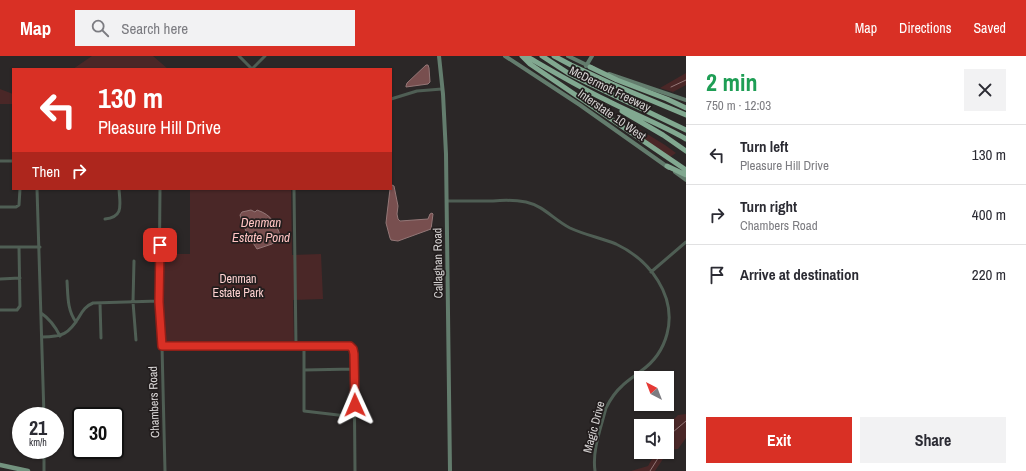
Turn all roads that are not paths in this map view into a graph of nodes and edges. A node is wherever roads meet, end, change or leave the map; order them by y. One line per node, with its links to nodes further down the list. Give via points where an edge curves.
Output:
1 (239, 56): 12 (street)
2 (264, 56): 13 (street)
3 (439, 56): 14 (main road, Callaghan Road)
4 (505, 56): 25 (main road, Interstate 10 West)
5 (522, 56): 26 (highway, via 530,64)
6 (526, 56): 17 (highway, McDermott Freeway)
7 (542, 56): 20 (highway, McDermott Freeway, via 568,73)
8 (554, 56): 19 (highway)
9 (568, 56): 11 (main road)
10 (592, 56): 11 (main road)
11 (588, 66): 16 (main road); 18 (highway)
12 (251, 68)
13 (253, 68)
14 (442, 89): 15 (street, via 418,91); 34 (main road, Callaghan Road)
15 (392, 99)
16 (686, 100)
17 (608, 101): 21 (highway, McDermott Freeway); 22 (highway)
18 (686, 108)
19 (686, 115)
20 (686, 128)
21 (686, 139)
22 (686, 151)
23 (0, 161): 24 (street)
24 (12, 161)
25 (667, 166): 27 (highway); 28 (main road, Interstate 10 West)
26 (686, 170)
27 (686, 175)
28 (686, 180)
29 (20, 190): 35 (street, via 20,205)
30 (38, 190): 40 (street)
31 (119, 190): 36 (street, via 118,213 113,218)
32 (160, 190): 47 (street, Chambers Road)
33 (294, 190): 57 (street)
34 (447, 201): 42 (street, Magic Drive, via 508,200 532,204 542,208 569,228 622,247); 69 (main road, Callaghan Road)
35 (0, 207)
36 (105, 219)
37 (686, 242): 42 (street)
38 (0, 247): 39 (street)
39 (19, 247): 40 (street); 44 (street)
40 (40, 247): 50 (street)
41 (134, 261): 46 (street)
42 (651, 272): 70 (street, Magic Drive, via 656,276 668,302 668,330 660,350 652,361 621,386 606,408 596,450)
43 (0, 278): 44 (street)
44 (20, 278): 49 (street, via 20,308)
45 (67, 281): 51 (street, via 69,310)
46 (133, 302): 47 (street); 48 (street); 55 (street)
47 (159, 302): 56 (street, Chambers Road)
48 (100, 303): 51 (street, via 87,306); 54 (street)
49 (0, 310)
50 (41, 313): 52 (street, via 48,318); 53 (street)
51 (76, 322): 52 (street)
52 (60, 336): 53 (street)
53 (42, 337): 61 (street)
54 (101, 338)
55 (136, 340)
56 (162, 346): 57 (street); 67 (street, Chambers Road)
57 (296, 346): 58 (street)
58 (304, 346): 59 (street, via 352,347); 60 (street)
59 (354, 369): 60 (street); 62 (street)
60 (304, 370): 62 (street, via 304,411)
61 (44, 407)
62 (355, 417): 68 (street)
63 (44, 459): 66 (street)
64 (0, 465): 65 (main road)
65 (25, 471)
66 (44, 471)
67 (165, 471)
68 (355, 471)
69 (450, 471)
70 (595, 471)

